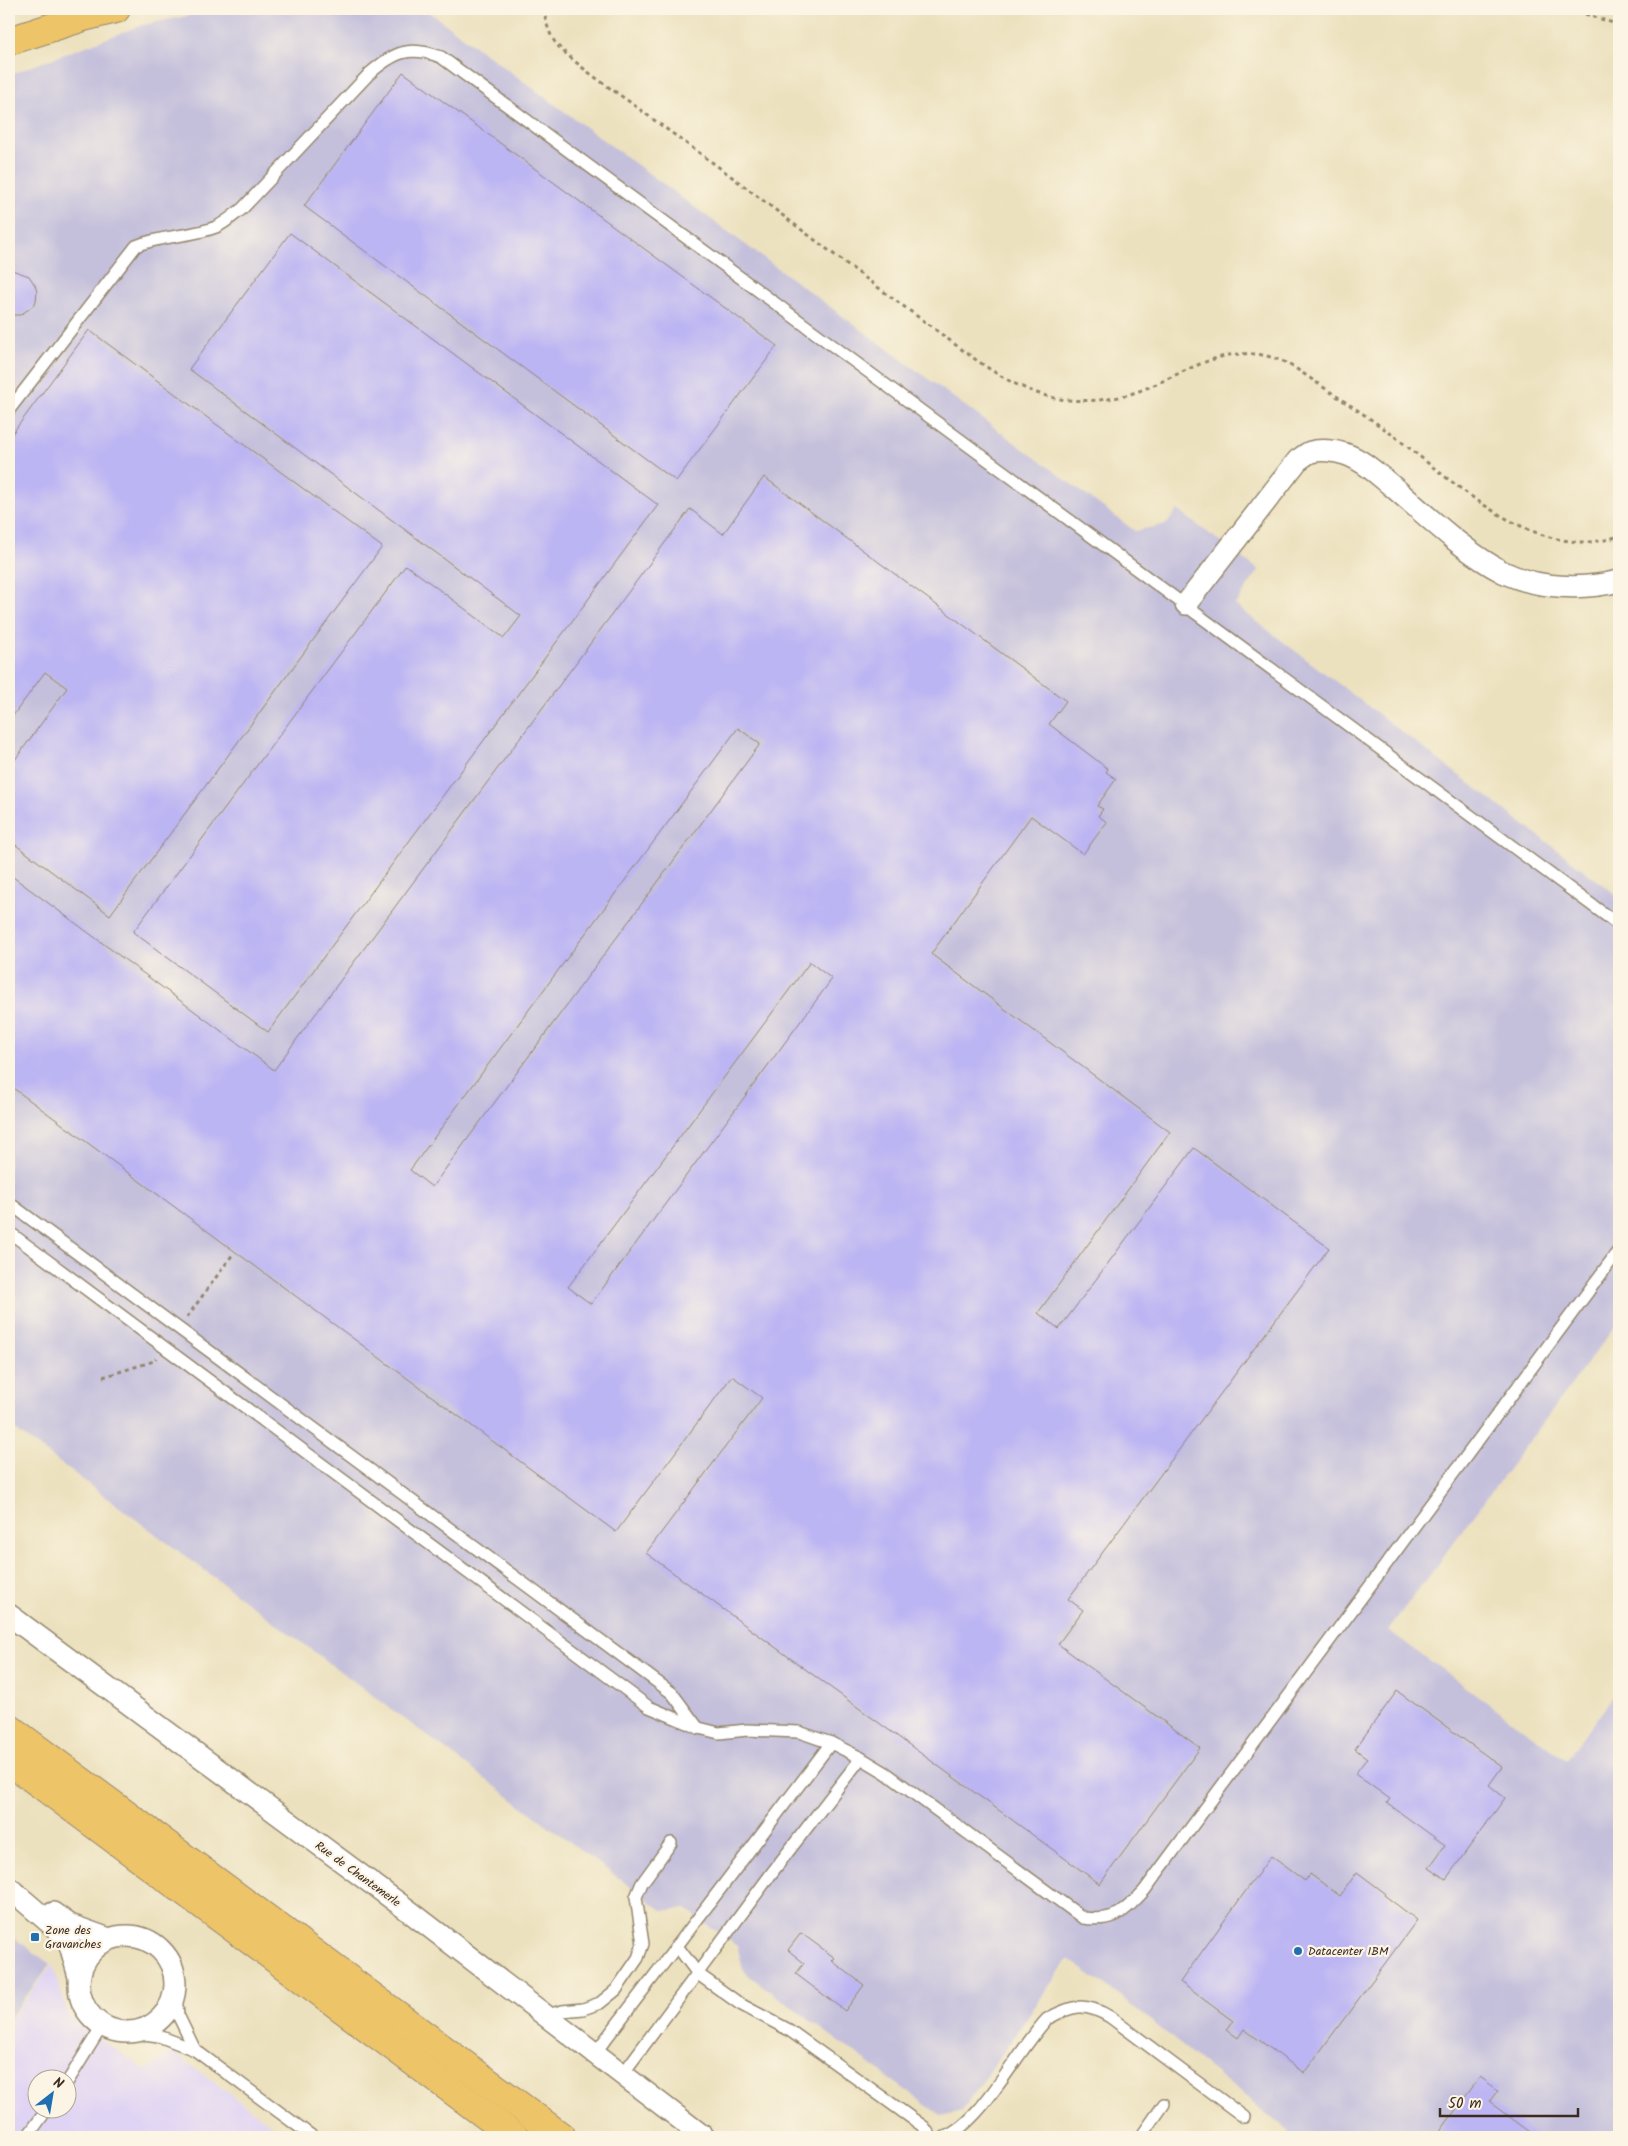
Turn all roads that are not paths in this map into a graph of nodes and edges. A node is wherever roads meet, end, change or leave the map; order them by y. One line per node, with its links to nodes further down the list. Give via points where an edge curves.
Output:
1 (116, 9): 2 (main road, via 84,16)
2 (9, 42)
3 (9, 410): 5 (lane, via 136,246 217,226 242,209 386,59 403,51 426,52 441,57)
4 (1619, 581): 5 (street, via 1588,586 1554,585 1506,573 1466,548 1364,464 1344,454 1325,451 1311,452 1298,460)
5 (1186, 604): 6 (lane)
6 (1619, 925)
7 (9, 1203): 12 (lane, via 672,1693)
8 (9, 1232): 12 (lane, via 649,1707)
9 (1619, 1250): 14 (lane, via 1144,1891 1120,1914 1109,1919 1083,1918)
10 (9, 1615): 23 (street, Rue de Chantemerle)
11 (9, 1728): 36 (main road)
12 (699, 1728): 13 (lane, via 719,1733 747,1730 799,1732)
13 (831, 1743): 14 (lane); 19 (lane)
14 (861, 1758): 20 (lane)
15 (9, 1761): 35 (main road)
16 (671, 1843): 23 (lane, via 642,1883 636,1897 643,1944 638,1958 616,1990 583,2009)
17 (9, 1887): 18 (street, via 70,1925); 21 (street, via 64,1935)
18 (109, 1939): 21 (street, via 89,1954); 22 (street, via 122,1936 149,1941 168,1960 174,1972)
19 (678, 1946): 20 (lane); 27 (lane)
20 (698, 1974): 29 (lane); 38 (lane, via 740,2004 790,2030 924,2127)
21 (79, 1978): 24 (street, via 79,1993 84,2007)
22 (175, 1986): 25 (street, via 165,2013 155,2023 142,2030); 26 (lane, via 178,2015)
23 (547, 2015): 27 (street, Rue de Chantemerle)
24 (102, 2026): 25 (street); 28 (lane)
25 (128, 2032): 26 (lane, via 159,2036)
26 (195, 2050): 34 (lane)
27 (595, 2053): 29 (street, Rue de Chantemerle)
28 (76, 2068)
29 (622, 2075): 37 (street, Rue de Chantemerle)
30 (1164, 2104): 40 (lane)
31 (41, 2118): 33 (lane)
32 (1244, 2118): 39 (lane, via 1110,2017 1096,2008 1079,2006 1047,2020 976,2113 955,2133)
33 (27, 2137)
34 (312, 2137)
35 (515, 2137)
36 (562, 2137)
37 (704, 2137)
38 (931, 2137)
39 (945, 2137)
40 (1141, 2137)

